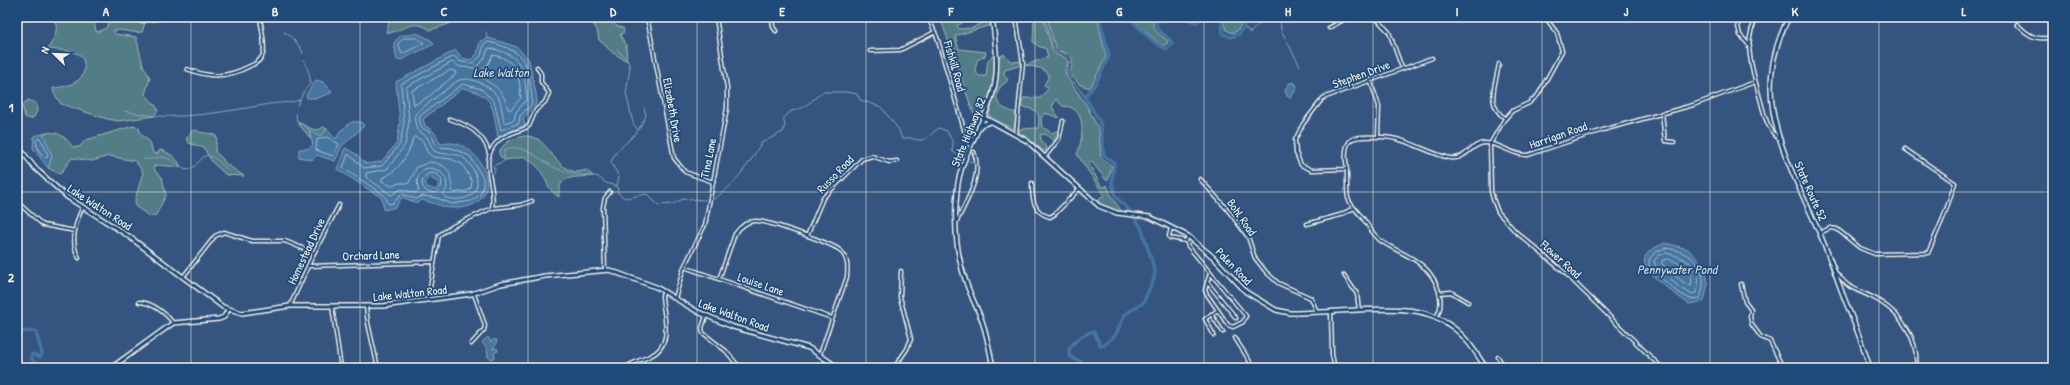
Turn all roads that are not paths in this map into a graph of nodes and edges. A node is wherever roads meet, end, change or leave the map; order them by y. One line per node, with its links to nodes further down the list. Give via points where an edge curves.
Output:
1 (130, 17): 2 (street, via 140,21)
2 (164, 17): 3 (street)
3 (168, 17)
4 (260, 17): 30 (street, via 264,51 260,60 238,72 216,77)
5 (628, 17): 18 (street)
6 (647, 17): 54 (street, Elizabeth Drive, via 674,158 685,172)
7 (716, 17): 54 (street, Tina Lane, via 728,97)
8 (772, 17): 21 (street)
9 (928, 17): 22 (street, Fishkill Road)
10 (992, 17): 34 (street, State Highway 82, via 997,74)
11 (1016, 17): 40 (street, via 1023,69)
12 (1348, 17): 20 (street)
13 (1375, 17): 29 (street, via 1389,32)
14 (1545, 17): 35 (street, via 1557,33 1561,53 1535,98 1514,109)
15 (1736, 17): 24 (street, via 1740,35)
16 (1758, 17): 24 (street, via 1752,30)
17 (1789, 17): 42 (street, State Route 52, via 1778,44 1771,73 1771,106)
18 (620, 19)
19 (2017, 24): 23 (street, via 2034,38)
20 (1329, 28)
21 (776, 31)
22 (935, 32): 25 (street, via 900,50); 43 (street, Fishkill Road, via 965,133)
23 (2053, 37)
24 (1750, 46): 32 (street, via 1751,68)
25 (870, 51)
26 (1432, 58): 29 (street, Stephen Drive)
27 (1499, 64): 35 (street, via 1493,101 1496,110)
28 (537, 67): 49 (street, via 541,82 549,93 548,97 537,108 529,126 499,140)
29 (1402, 68): 31 (street, Stephen Drive)
30 (187, 69)
31 (1370, 80): 41 (street, via 1379,106); 52 (street, Stephen Drive, via 1323,98 1303,124 1295,140 1296,153 1303,166 1317,170)
32 (1755, 82): 33 (street, Harrigan Road, via 1693,105); 42 (street, via 1767,124)
33 (1662, 113): 44 (street, via 1665,141); 45 (street, Harrigan Road, via 1528,155 1518,155)
34 (984, 117): 38 (street, Palen Road); 39 (street, State Highway 82)
35 (1505, 118): 45 (street)
36 (450, 119): 49 (street, via 482,137)
37 (1063, 120): 50 (street, via 1059,139)
38 (993, 122): 39 (street, via 985,122); 40 (street, Palen Road)
39 (979, 126): 43 (street, State Highway 82)
40 (1016, 134): 50 (street, Palen Road)
41 (1378, 137): 45 (street, via 1394,138 1452,158 1463,156 1480,144); 52 (street, via 1355,137 1349,140 1345,153)
42 (1779, 139): 68 (street, State Route 52)
43 (972, 141): 64 (street, State Highway 82, via 959,180)
44 (1674, 142)
45 (1490, 144): 126 (street, Flower Road, via 1491,191 1496,207 1505,220 1565,273)
46 (17, 145): 61 (street, Lake Walton Road, via 38,172)
47 (1906, 149): 68 (street, via 1955,183 1928,253 1875,254 1860,248 1837,229 1830,228)
48 (974, 152): 64 (street, via 978,162 977,177)
49 (489, 153): 62 (street, via 487,169 494,195)
50 (1045, 157): 56 (street, Palen Road)
51 (897, 161): 69 (street, Russo Road, via 889,162 872,156 862,159 823,198)
52 (1347, 169): 63 (street, via 1347,196)
53 (1200, 179): 99 (street, Bohl Road, via 1248,237 1255,258 1266,272 1278,283 1311,298)
54 (713, 182): 76 (street, Tina Lane, via 705,225)
55 (1032, 183): 56 (street, via 1034,204 1039,211 1050,216 1055,214)
56 (1078, 189): 66 (street, Palen Road, via 1099,206 1127,215 1150,217)
57 (610, 192): 77 (street, via 603,207)
58 (532, 201): 62 (street)
59 (17, 202): 67 (street, via 43,225)
60 (339, 205): 72 (street, Homestead Drive)
61 (83, 207): 67 (street, via 77,218); 82 (street, Lake Walton Road, via 127,235)
62 (492, 208): 74 (street, via 440,233)
63 (1354, 208): 65 (street, via 1340,215); 87 (street, via 1380,240 1427,270 1435,281)
64 (956, 222): 121 (street, State Highway 82, via 962,271 981,319)
65 (1307, 224)
66 (1171, 228): 70 (street, Palen Road); 71 (street, via 1170,238)
67 (75, 231): 73 (street, via 75,252)
68 (1820, 233): 80 (street, State Route 52)
69 (807, 236): 83 (street, via 762,220 749,222 735,234); 104 (street, via 841,251 848,265 847,277)
70 (1188, 236): 71 (street); 99 (street, Palen Road, via 1252,296 1284,312)
71 (1186, 241): 79 (street)
72 (314, 253): 75 (street, Homestead Drive); 82 (street, via 285,241 252,241 224,232 215,236)
73 (79, 258)
74 (434, 262): 75 (street, Orchard Lane); 90 (street)
75 (309, 266): 93 (street, Homestead Drive)
76 (684, 267): 83 (street, Louise Lane); 89 (street, Tina Lane)
77 (605, 270): 86 (street, Lake Walton Road, via 628,275); 88 (street, Lake Walton Road, via 544,276 501,284)
78 (901, 271): 120 (street, via 900,297 911,339)
79 (1210, 273): 84 (street); 97 (street, via 1246,316 1243,322 1233,327)
80 (1835, 273): 128 (street, State Route 52); 129 (street, via 1850,287 1880,301 1903,323 1913,340 1917,356)
81 (1344, 275): 98 (street, via 1357,294)
82 (183, 278): 96 (street, Lake Walton Road)
83 (719, 279): 104 (street, Louise Lane)
84 (1207, 282): 97 (street, via 1205,291); 105 (street)
85 (1741, 284): 127 (street, via 1745,302 1751,310 1752,324 1763,338 1770,342)
86 (664, 291): 89 (street, Lake Walton Road); 117 (street, via 662,296 666,332 663,344 654,354)
87 (1439, 293): 92 (street, via 1451,292); 103 (street, via 1441,305)
88 (474, 294): 90 (street, Lake Walton Road); 110 (street, via 486,325)
89 (675, 298): 102 (street, Lake Walton Road)
90 (428, 300): 95 (street, Lake Walton Road)
91 (139, 302): 106 (street, via 150,304)
92 (1468, 302)
93 (290, 306): 94 (street, Lake Walton Road); 96 (street, Lake Walton Road, via 245,313)
94 (332, 306): 95 (street, Lake Walton Road); 115 (street)
95 (366, 306): 113 (street)
96 (228, 310): 106 (street, via 219,319)
97 (1218, 310): 101 (street)
98 (1359, 310): 100 (street, Palen Road); 103 (street, Palen Road, via 1407,309)
99 (1317, 312): 100 (street, Palen Road)
100 (1330, 312): 123 (street)
101 (1211, 314): 107 (street); 108 (street, via 1205,319)
102 (706, 316): 111 (street, Lake Walton Road); 118 (street, via 703,334 726,351)
103 (1436, 317): 124 (street, Palen Road, via 1459,332)
104 (832, 318): 111 (street)
105 (1236, 318)
106 (173, 323): 114 (street)
107 (1223, 332)
108 (1214, 335)
109 (1235, 338): 122 (street)
110 (471, 344)
111 (820, 354): 119 (street, Lake Walton Road)
112 (1498, 357): 125 (street)
113 (378, 367): 116 (street)
114 (111, 368)
115 (341, 368)
116 (354, 368)
117 (625, 368)
118 (740, 368)
119 (839, 368)
120 (894, 368)
121 (993, 368)
122 (1254, 368)
123 (1335, 368)
124 (1486, 368)
125 (1505, 368)
126 (1662, 368)
127 (1783, 368)
128 (1870, 368)
129 (1916, 368)

